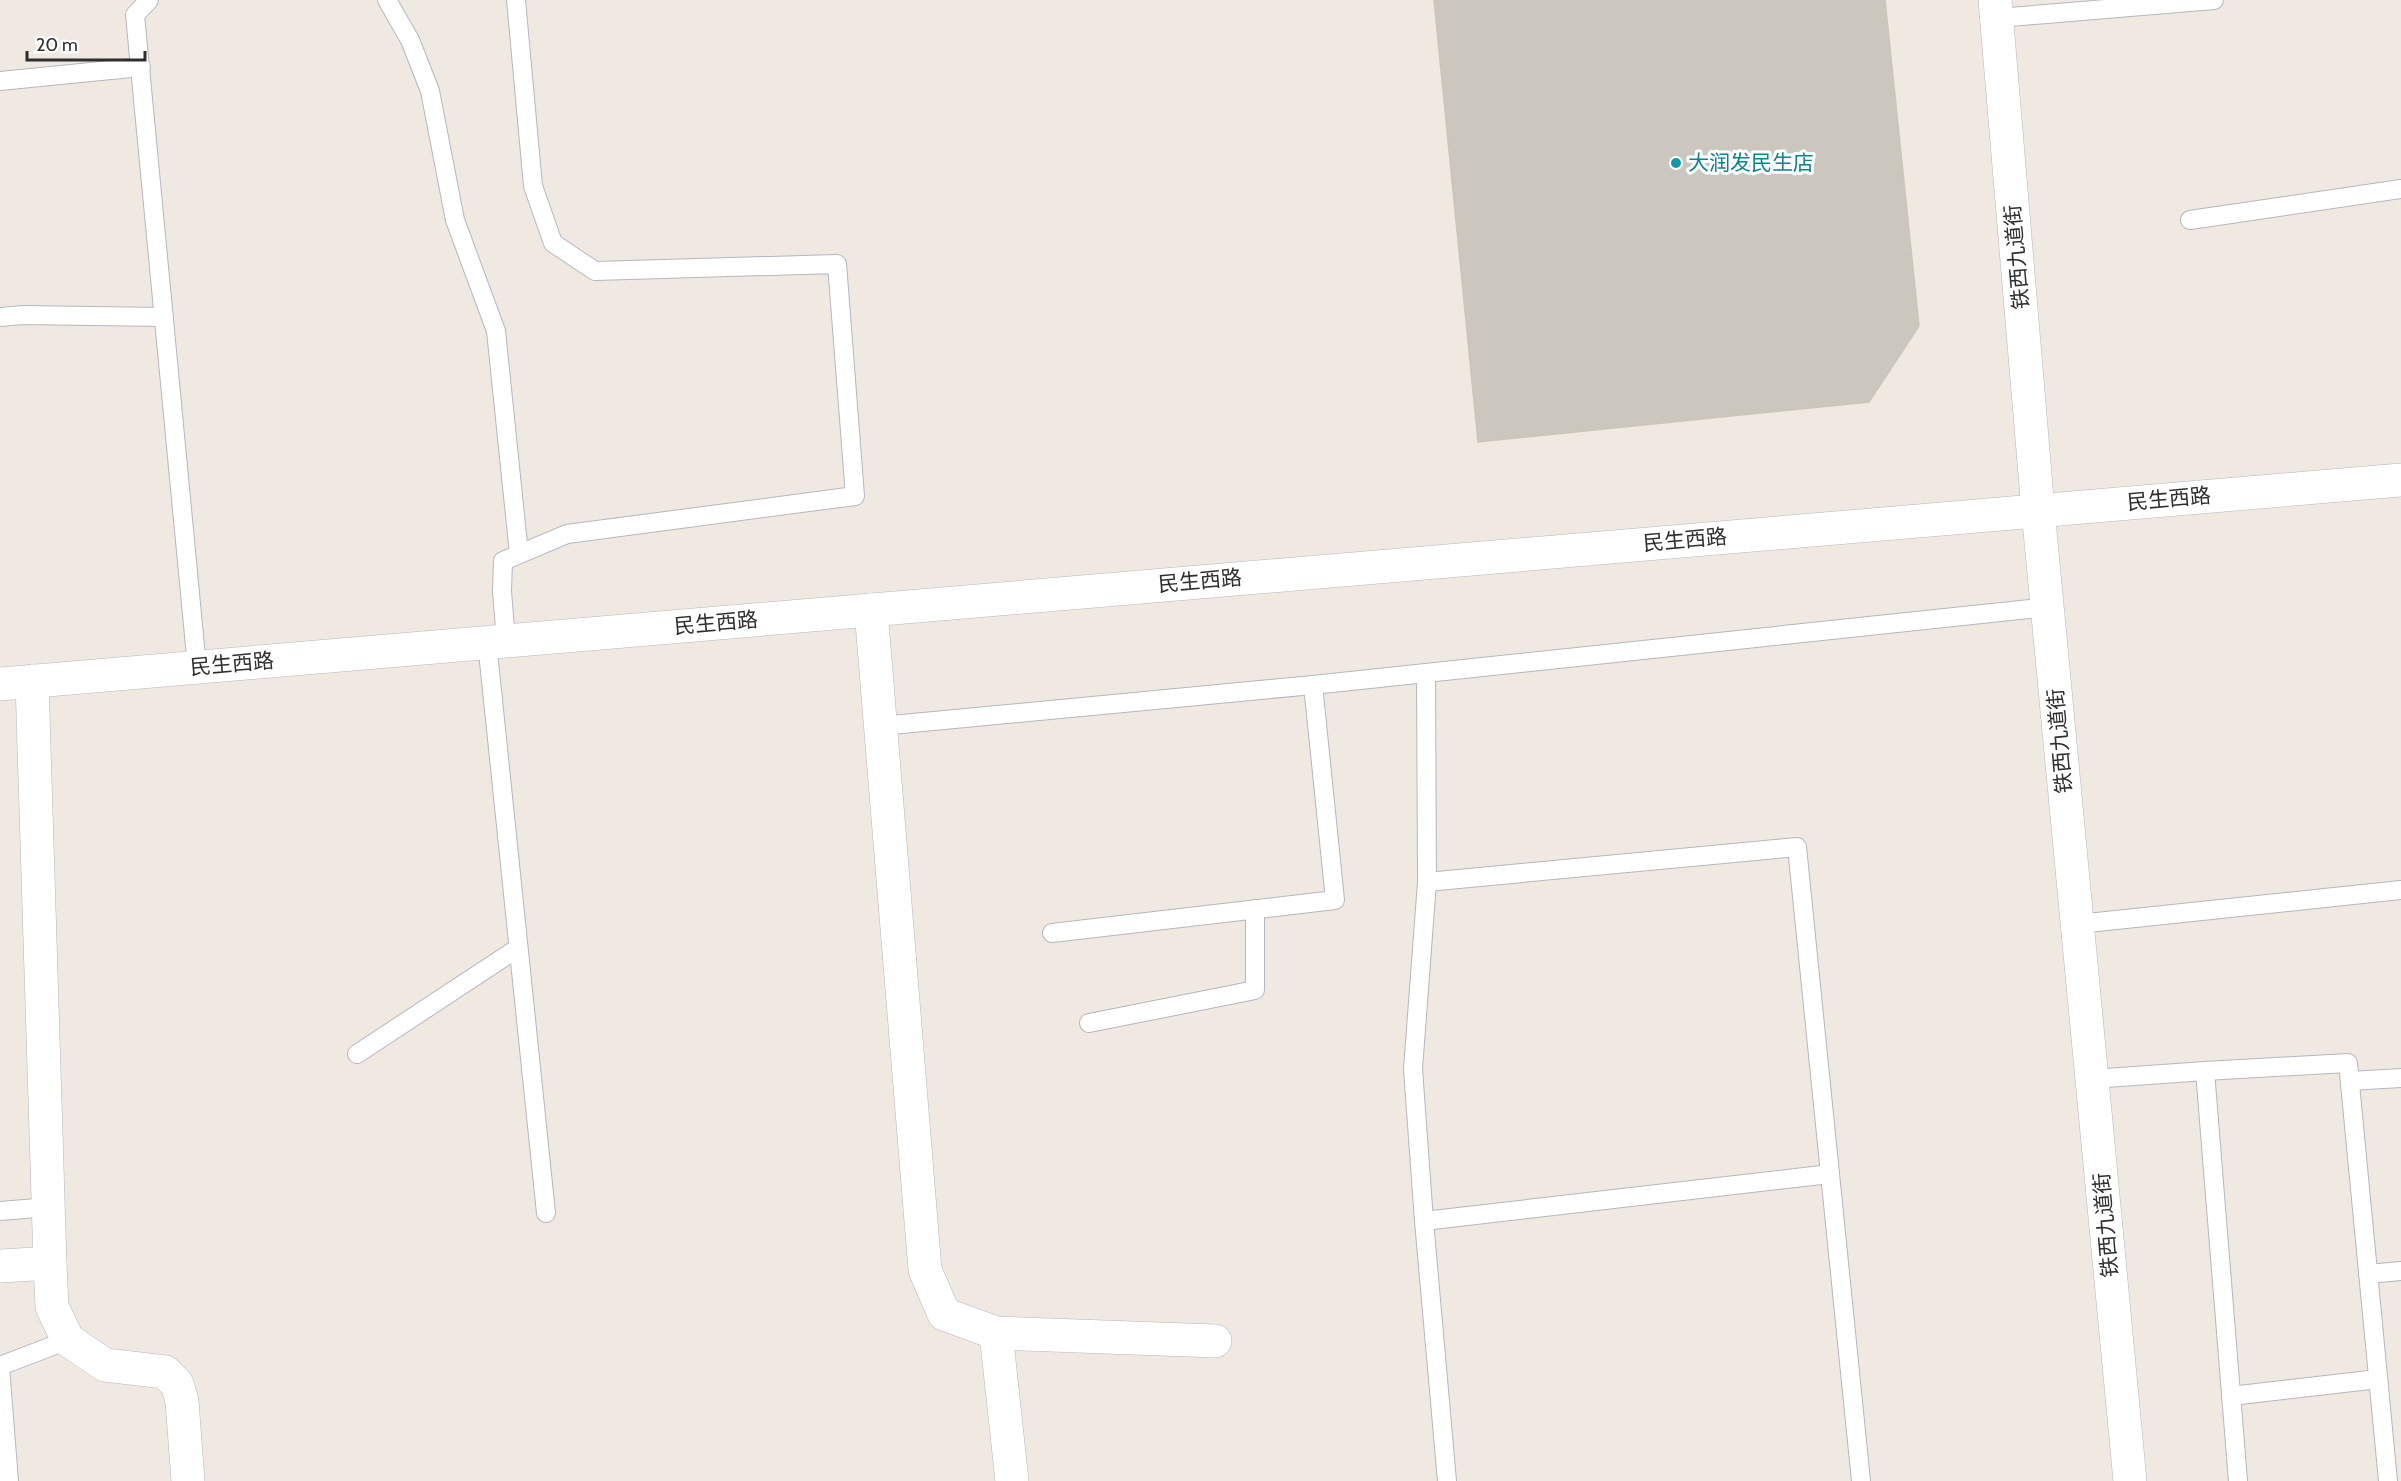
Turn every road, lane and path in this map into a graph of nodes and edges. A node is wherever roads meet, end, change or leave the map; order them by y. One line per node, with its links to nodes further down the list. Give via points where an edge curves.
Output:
1 (148, 0): 6 (lane, via 135,15)
2 (387, 0): 14 (lane, via 410,40 430,91 455,220 496,331)
3 (516, 0): 14 (lane, via 533,186 554,243 595,271 837,264 855,496 567,534)
4 (2214, 0): 5 (lane)
5 (1996, 9): 13 (main road, 铁西九道街)
6 (141, 67): 7 (lane); 10 (lane)
7 (0, 81)
8 (2401, 189): 9 (lane)
9 (2190, 220)
10 (164, 316): 11 (lane); 18 (lane)
11 (0, 317)
12 (2401, 480): 13 (main road, 民生西路)
13 (2038, 510): 15 (main road, 铁西九道街); 16 (main road, 民生西路)
14 (519, 554): 17 (lane, via 503,561)
15 (2048, 607): 19 (lane); 27 (main road, 铁西九道街)
16 (871, 610): 17 (main road, 民生西路); 23 (main road)
17 (496, 642): 18 (main road, 民生西路); 29 (lane)
18 (197, 668): 20 (main road, 民生西路)
19 (1426, 674): 22 (lane); 24 (lane)
20 (32, 681): 21 (main road, 民生西路); 37 (main road)
21 (0, 684)
22 (1313, 685): 23 (lane); 26 (lane, via 1335,900)
23 (881, 726): 45 (main road, via 925,1270 944,1314)
24 (1427, 882): 36 (lane, via 1797,847); 40 (lane, via 1413,1069)
25 (2401, 890): 27 (lane)
26 (1255, 909): 28 (lane); 30 (lane, via 1255,990)
27 (2078, 924): 34 (main road, 铁西九道街)
28 (1052, 933)
29 (518, 948): 31 (lane); 39 (lane)
30 (1089, 1023)
31 (357, 1054)
32 (2205, 1071): 34 (lane); 35 (lane, via 2348,1063); 50 (lane)
33 (2401, 1078): 35 (lane)
34 (2092, 1079): 57 (main road, 铁西九道街)
35 (2350, 1081): 44 (lane)
36 (1830, 1174): 40 (lane); 56 (lane)
37 (49, 1207): 38 (lane); 41 (main road)
38 (0, 1211)
39 (546, 1213)
40 (1424, 1221): 55 (lane)
41 (50, 1263): 42 (main road); 46 (main road, via 52,1307)
42 (0, 1266)
43 (2401, 1271): 44 (lane)
44 (2368, 1274): 49 (lane)
45 (996, 1333): 47 (main road); 54 (main road)
46 (68, 1340): 48 (lane); 53 (main road, via 105,1365 165,1372 177,1384 182,1401)
47 (1215, 1341)
48 (0, 1367): 52 (lane)
49 (2378, 1379): 50 (lane); 51 (lane)
50 (2231, 1396): 58 (lane)
51 (2393, 1455): 59 (lane)
52 (9, 1481)
53 (188, 1481)
54 (1012, 1481)
55 (1447, 1481)
56 (1861, 1481)
57 (2130, 1481)
58 (2238, 1481)
59 (2388, 1481)

